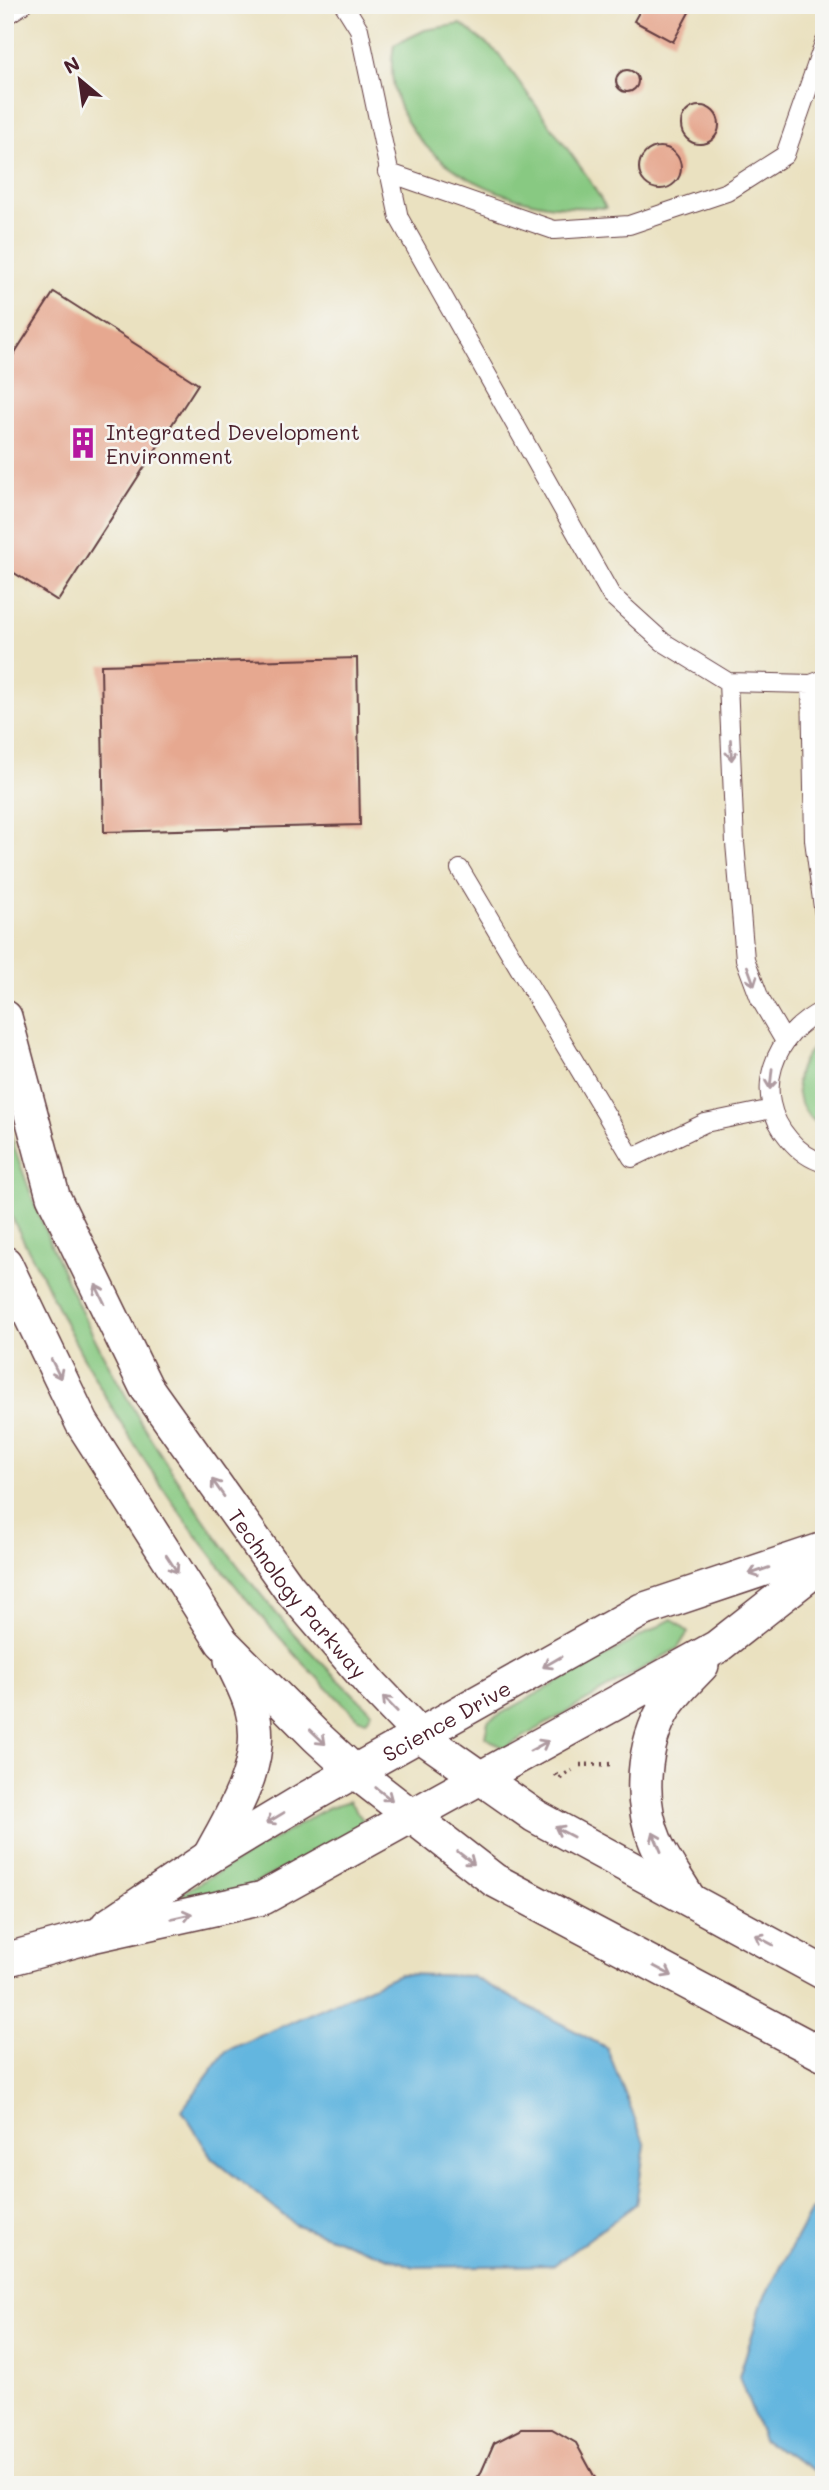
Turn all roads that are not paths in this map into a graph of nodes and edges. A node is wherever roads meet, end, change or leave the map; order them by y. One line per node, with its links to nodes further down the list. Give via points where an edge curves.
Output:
1 (22, 5): 3 (lane)
2 (344, 5): 5 (lane, via 359,29)
3 (5, 16)
4 (824, 43): 5 (lane, via 785,155 727,192 629,225 554,230)
5 (387, 172): 6 (lane, via 399,218 611,594 663,642)
6 (728, 682): 7 (lane); 12 (lane, one-way to 12, via 745,959 760,999)
7 (817, 682): 9 (lane, via 814,840)
8 (460, 869): 13 (lane, via 632,1158 705,1123)
9 (824, 915)
10 (824, 1010): 12 (lane, via 801,1022)
11 (5, 1017): 20 (street, Technology Parkway, one-way to 11, via 289,1588 146,1387 52,1196)
12 (784, 1040): 13 (lane, one-way to 13, via 773,1062 769,1085)
13 (772, 1109): 14 (lane, via 781,1130 797,1148)
14 (824, 1163)
15 (5, 1263): 18 (street, one-way to 18, via 82,1423)
16 (824, 1549): 20 (street, Science Drive, one-way to 20, via 642,1610)
17 (824, 1563): 19 (street, Science Drive)
18 (222, 1642): 21 (street, one-way to 21); 24 (street, via 253,1710 255,1736 240,1799)
19 (717, 1647): 22 (street, Science Drive, one-way to 19); 25 (street, one-way to 19, via 656,1843 645,1801 646,1768 666,1706)
20 (421, 1736): 21 (street, Science Drive); 22 (street, Technology Parkway)
21 (355, 1772): 23 (street, one-way to 23); 24 (street, Science Drive, one-way to 24)
22 (479, 1779): 23 (street, Science Drive); 25 (street, Technology Parkway, one-way to 22, via 535,1816)
23 (412, 1816): 26 (street, Science Drive, one-way to 23, via 263,1898); 29 (street, one-way to 29, via 494,1880)
24 (209, 1857): 26 (street, Science Drive)
25 (691, 1901): 28 (street, Technology Parkway, one-way to 25)
26 (92, 1936): 27 (street, Science Drive)
27 (5, 1960)
28 (824, 1973)
29 (824, 2055)

